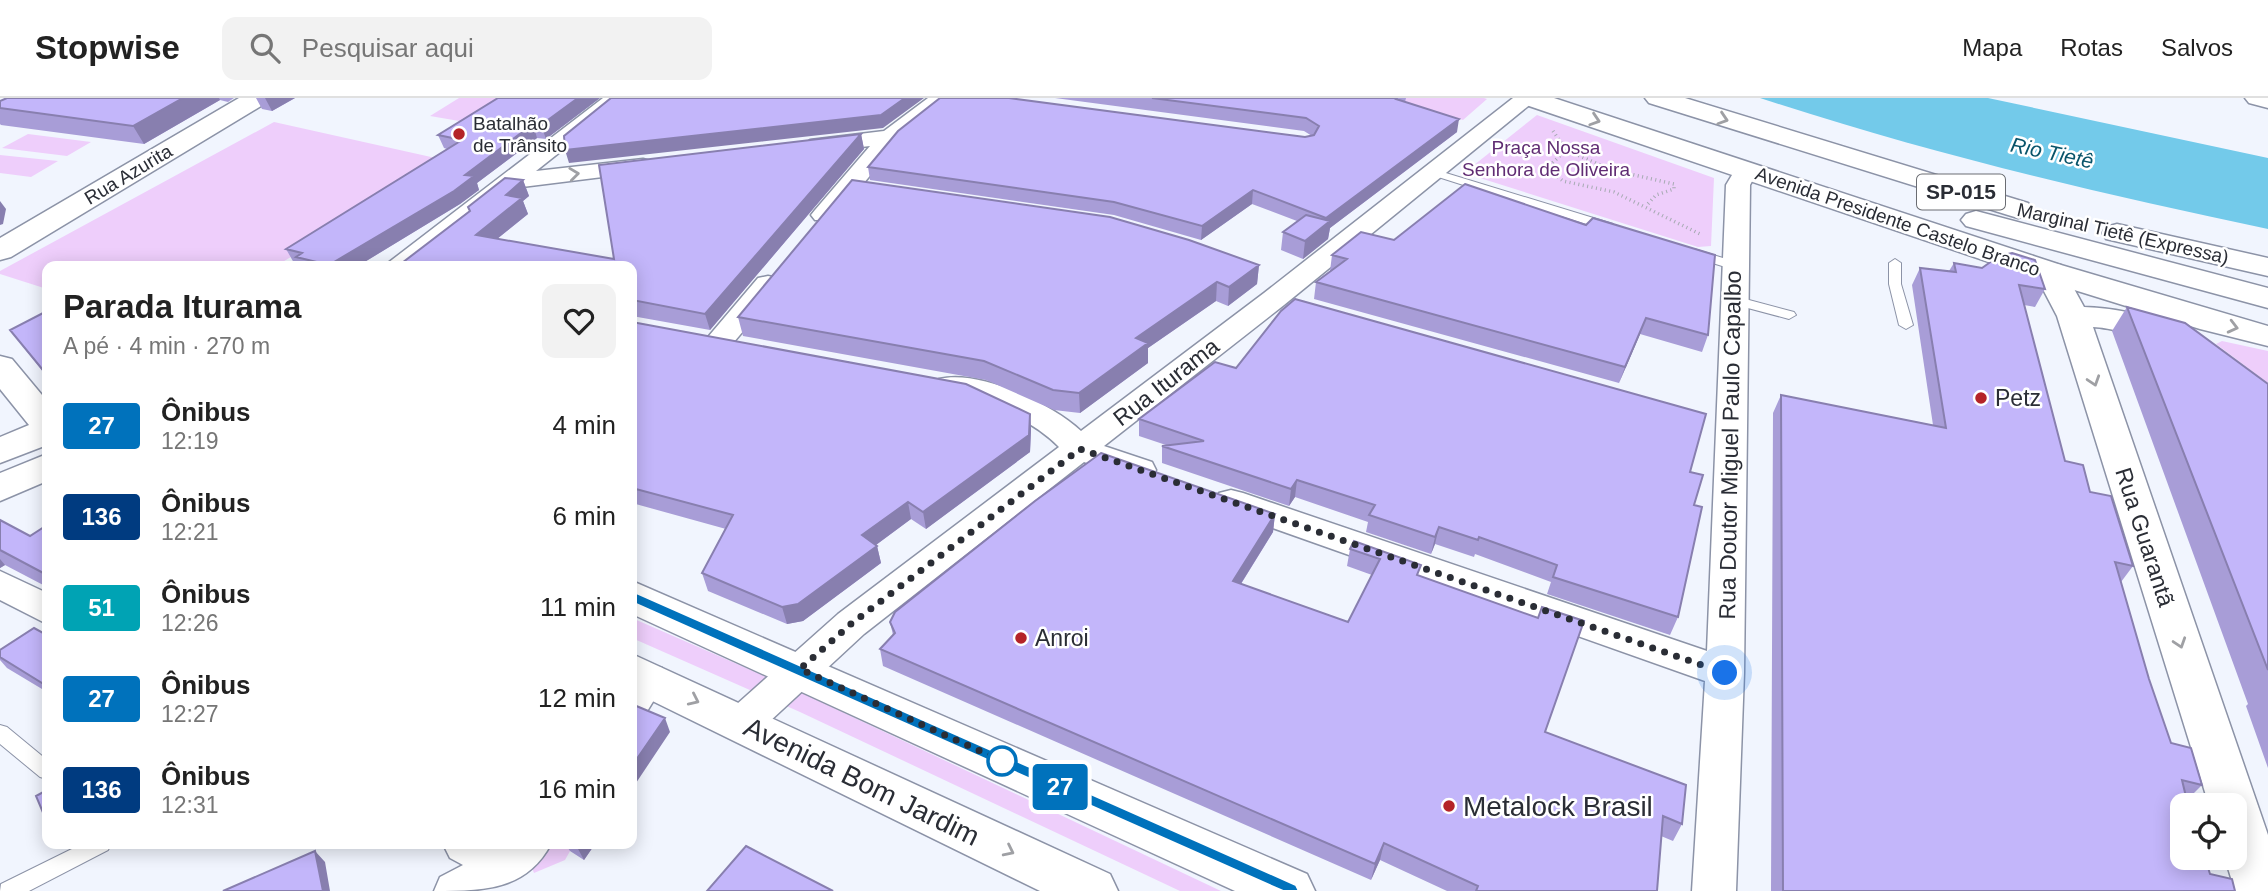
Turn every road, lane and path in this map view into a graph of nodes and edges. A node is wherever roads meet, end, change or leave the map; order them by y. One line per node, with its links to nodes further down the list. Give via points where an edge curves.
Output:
1 (257, 98): 21 (main road, Rua Azurita)
2 (617, 98): 15 (street)
3 (942, 98): 9 (street)
4 (1529, 98): 11 (path); 13 (main road, Avenida Presidente Castelo Branco, one-way to 13); 14 (street, Rua Iturama)
5 (1590, 98): 28 (main road, via 2019,233)
6 (1658, 98): 26 (main road, Marginal Tietê (Expressa) / SP-015, one-way to 26, via 2042,216)
7 (2258, 98): 8 (main road)
8 (2268, 100)
9 (890, 136): 10 (street); 19 (street, via 860,189)
10 (792, 148)
11 (1566, 149): 16 (path, via 1547,168 1557,179 1601,188); 16 (path, via 1612,170 1674,184 1674,189 1656,195)
12 (671, 162): 15 (street, one-way to 12)
13 (1746, 170): 17 (main road, Avenida Presidente Castelo Branco); 22 (street, Rua Doutor Miguel Paulo Capalbo, via 1738,185)
14 (1436, 173): 18 (lane); 42 (street, Rua Iturama)
15 (506, 182): 24 (street)
16 (1646, 206): 22 (path)
17 (1907, 223): 27 (main road, Avenida Presidente Castelo Branco); 31 (main road)
18 (1618, 229)
19 (805, 239)
20 (1683, 250): 22 (lane)
21 (0, 251)
22 (1735, 259): 29 (street, Rua Doutor Miguel Paulo Capalbo)
23 (788, 260): 36 (street)
24 (403, 261)
25 (1895, 263): 34 (lane, via 1895,284)
26 (2268, 267)
27 (2050, 272): 30 (main road, Avenida Presidente Castelo Branco); 33 (main road, Rua Guarantã)
28 (2268, 298)
29 (1734, 300): 32 (lane); 49 (street, Rua Doutor Miguel Paulo Capalbo, via 1716,423)
30 (2147, 302): 35 (main road, Avenida Presidente Castelo Branco, one-way to 35); 37 (street)
31 (2268, 311)
32 (1789, 315)
33 (2073, 316): 37 (main road, via 2112,318); 54 (main road, Rua Guarantã, one-way to 54)
34 (1906, 325)
35 (2268, 336)
36 (719, 343)
37 (2201, 344)
38 (0, 366): 40 (main road)
39 (921, 380): 42 (street, via 975,390 1020,405 1055,425)
40 (42, 418)
41 (42, 437): 44 (main road)
42 (1080, 449): 48 (street, Rua Iturama, via 851,624); 49 (street)
43 (42, 460): 44 (main road)
44 (15, 472)
45 (0, 584): 47 (street)
46 (637, 598): 48 (main road)
47 (42, 607)
48 (800, 669): 51 (street, Rua Iturama); 62 (main road)
49 (1725, 673): 63 (street, Rua Doutor Miguel Paulo Capalbo)
50 (637, 684): 51 (main road, Avenida Bom Jardim, one-way to 51)
51 (742, 723): 61 (main road, Avenida Bom Jardim, one-way to 61)
52 (0, 733): 53 (lane)
53 (42, 767)
54 (2229, 793)
55 (2247, 846): 64 (main road, Rua Guarantã)
56 (91, 849): 59 (lane)
57 (492, 849): 58 (street)
58 (517, 854): 60 (street)
59 (8, 891)
60 (456, 891)
61 (1092, 891)
62 (1289, 891)
63 (1714, 891)
64 (2262, 891)

